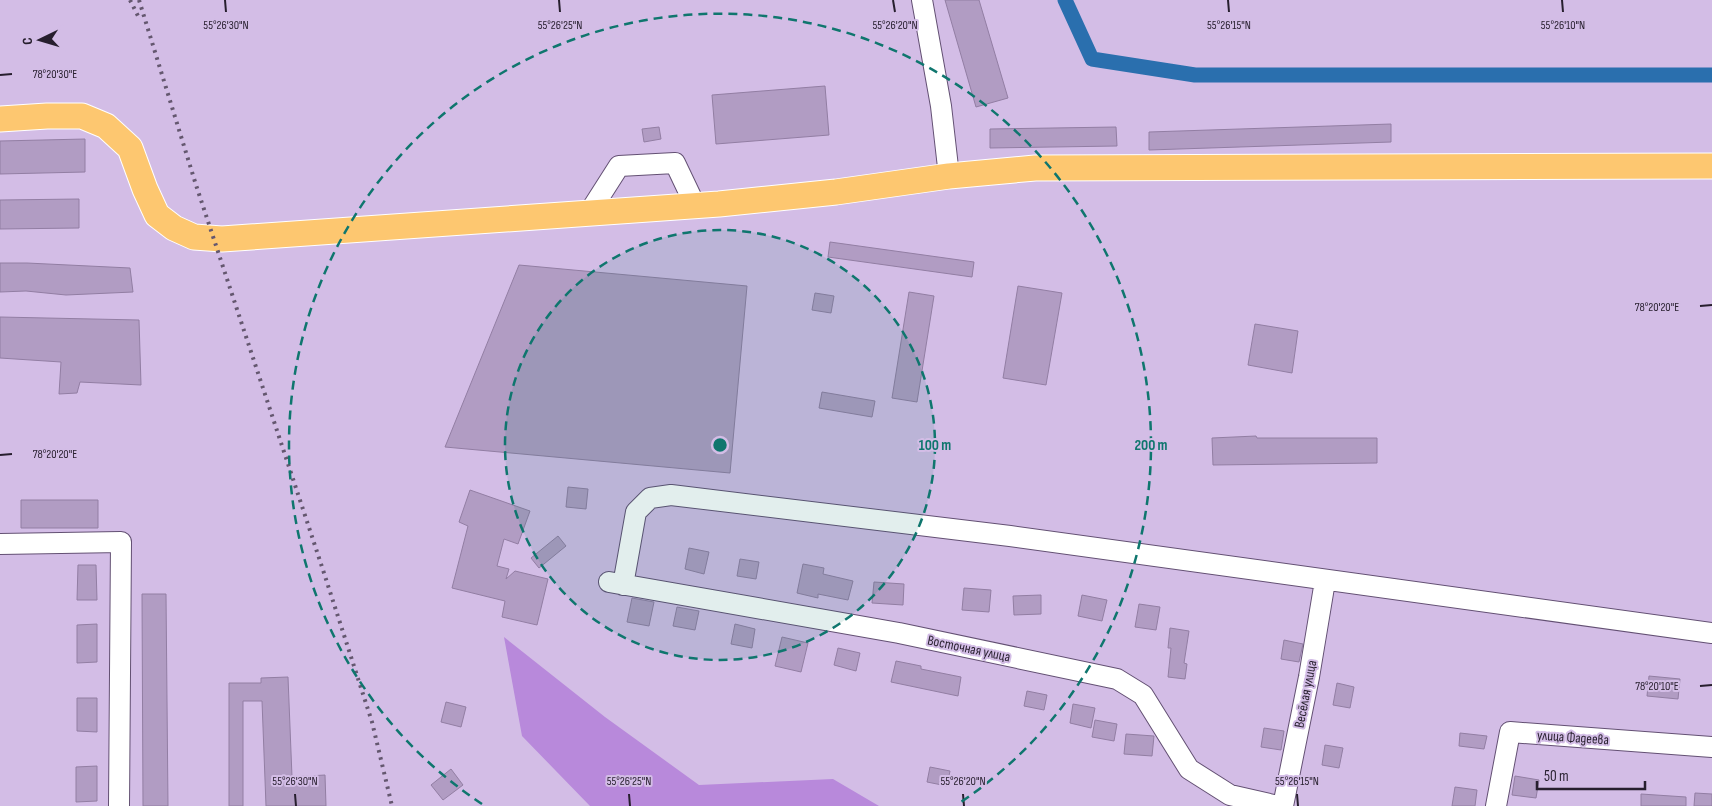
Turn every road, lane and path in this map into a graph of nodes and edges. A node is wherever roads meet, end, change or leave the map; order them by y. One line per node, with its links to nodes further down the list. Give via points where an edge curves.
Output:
1 (922, 0): 4 (street)
2 (0, 119): 6 (main road, via 82,116 106,126 130,148 157,215 194,237 222,239)
3 (1712, 166): 4 (main road, via 1035,168)
4 (950, 176): 5 (main road, via 836,192)
5 (695, 206): 6 (main road); 6 (street, via 675,163 619,166)
6 (589, 213)
7 (0, 544): 11 (street, via 121,542)
8 (1325, 581): 9 (street); 12 (street, Восточная улица, via 1010,536 671,495 650,498 636,512 616,583 899,633 1117,679 1143,695 1189,769 1230,795); 13 (street, Весёлая улица)
9 (1712, 633)
10 (1712, 747): 14 (street, улица Фадеева, via 1510,732)
11 (119, 806)
12 (1278, 806)
13 (1283, 806)
14 (1496, 806)

